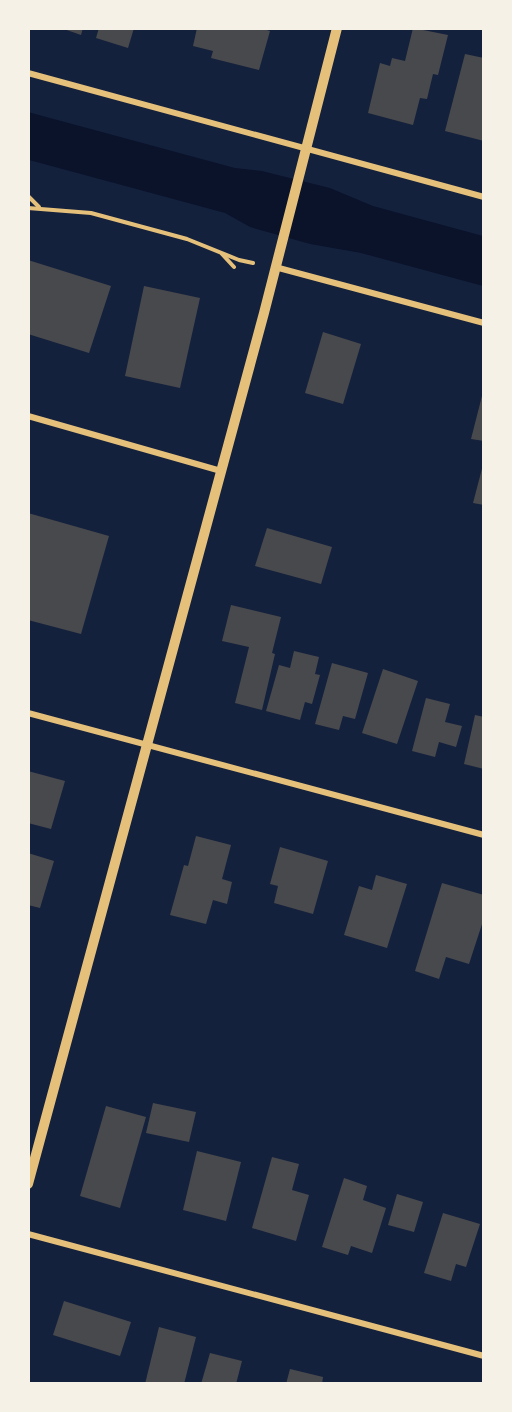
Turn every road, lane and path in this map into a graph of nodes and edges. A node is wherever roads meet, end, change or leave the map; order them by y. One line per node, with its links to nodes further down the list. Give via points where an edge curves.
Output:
1 (337, 28): 3 (street)
2 (28, 73): 3 (street)
3 (306, 148): 5 (street); 11 (street)
4 (28, 196): 7 (path)
5 (483, 197)
6 (28, 208): 7 (path)
7 (39, 208): 8 (path, via 90,213 187,238)
8 (222, 254): 9 (path); 10 (path)
9 (238, 260)
10 (234, 267)
11 (275, 267): 12 (street); 14 (street)
12 (483, 324)
13 (28, 416): 14 (street)
14 (221, 471): 16 (street)
15 (28, 713): 16 (street)
16 (146, 744): 17 (street); 18 (street)
17 (483, 835)
18 (28, 1184)
19 (28, 1234): 20 (street)
20 (483, 1356)

